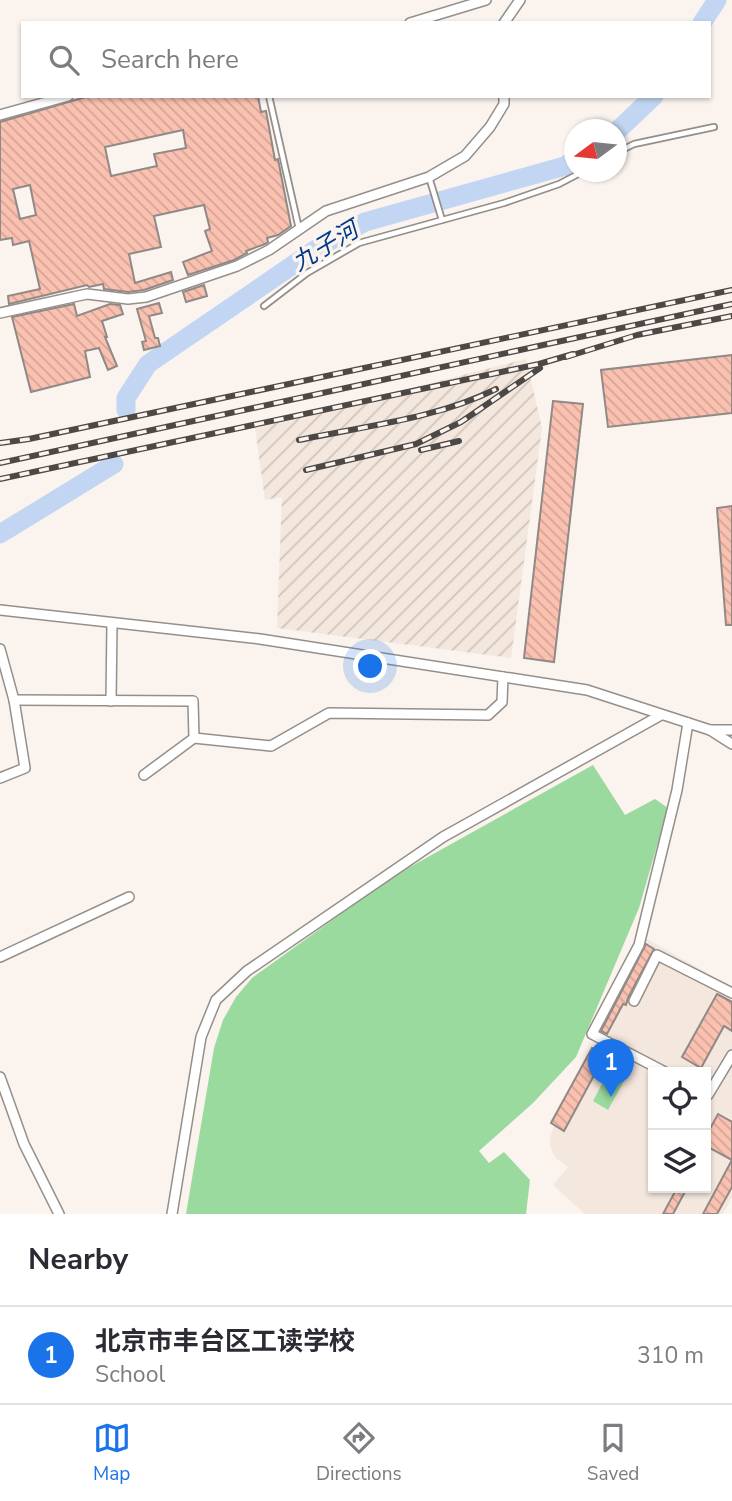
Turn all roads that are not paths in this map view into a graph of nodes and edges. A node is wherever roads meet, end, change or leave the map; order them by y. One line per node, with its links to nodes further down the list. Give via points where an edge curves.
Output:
1 (486, 0): 3 (street)
2 (520, 0): 4 (street)
3 (417, 21)
4 (505, 21)
5 (61, 98): 8 (street)
6 (270, 98): 14 (lane)
7 (504, 98): 11 (street, via 490,127 465,156)
8 (0, 115)
9 (714, 127): 10 (lane)
10 (627, 148)
11 (429, 177): 13 (lane); 14 (street, via 326,211)
12 (564, 181): 13 (lane)
13 (442, 220): 15 (lane, via 359,243 307,273)
14 (299, 229): 16 (street, via 237,266 146,297 87,294)
15 (264, 306)
16 (0, 313)
17 (0, 610): 18 (street)
18 (112, 623): 20 (street, via 260,639); 22 (street)
19 (0, 649): 21 (street)
20 (503, 677): 23 (street, via 587,690); 27 (street, via 502,702 488,716 329,713 271,746)
21 (14, 700): 22 (street); 30 (street, via 25,768)
22 (111, 701): 27 (street, via 194,701)
23 (662, 715): 24 (street); 40 (street, via 443,837 247,971 216,1000 201,1037)
24 (688, 723): 25 (street); 36 (street, via 677,790 639,945 592,1034)
25 (710, 730): 26 (street); 28 (street)
26 (732, 730)
27 (194, 738): 29 (street)
28 (732, 744)
29 (144, 775)
30 (0, 778)
31 (129, 897): 32 (street)
32 (0, 957)
33 (732, 993): 34 (street, via 657,955)
34 (634, 1001)
35 (732, 1055): 38 (street)
36 (655, 1067)
37 (0, 1077): 39 (street, via 24,1144)
38 (711, 1090)
39 (59, 1214)
40 (172, 1214)

